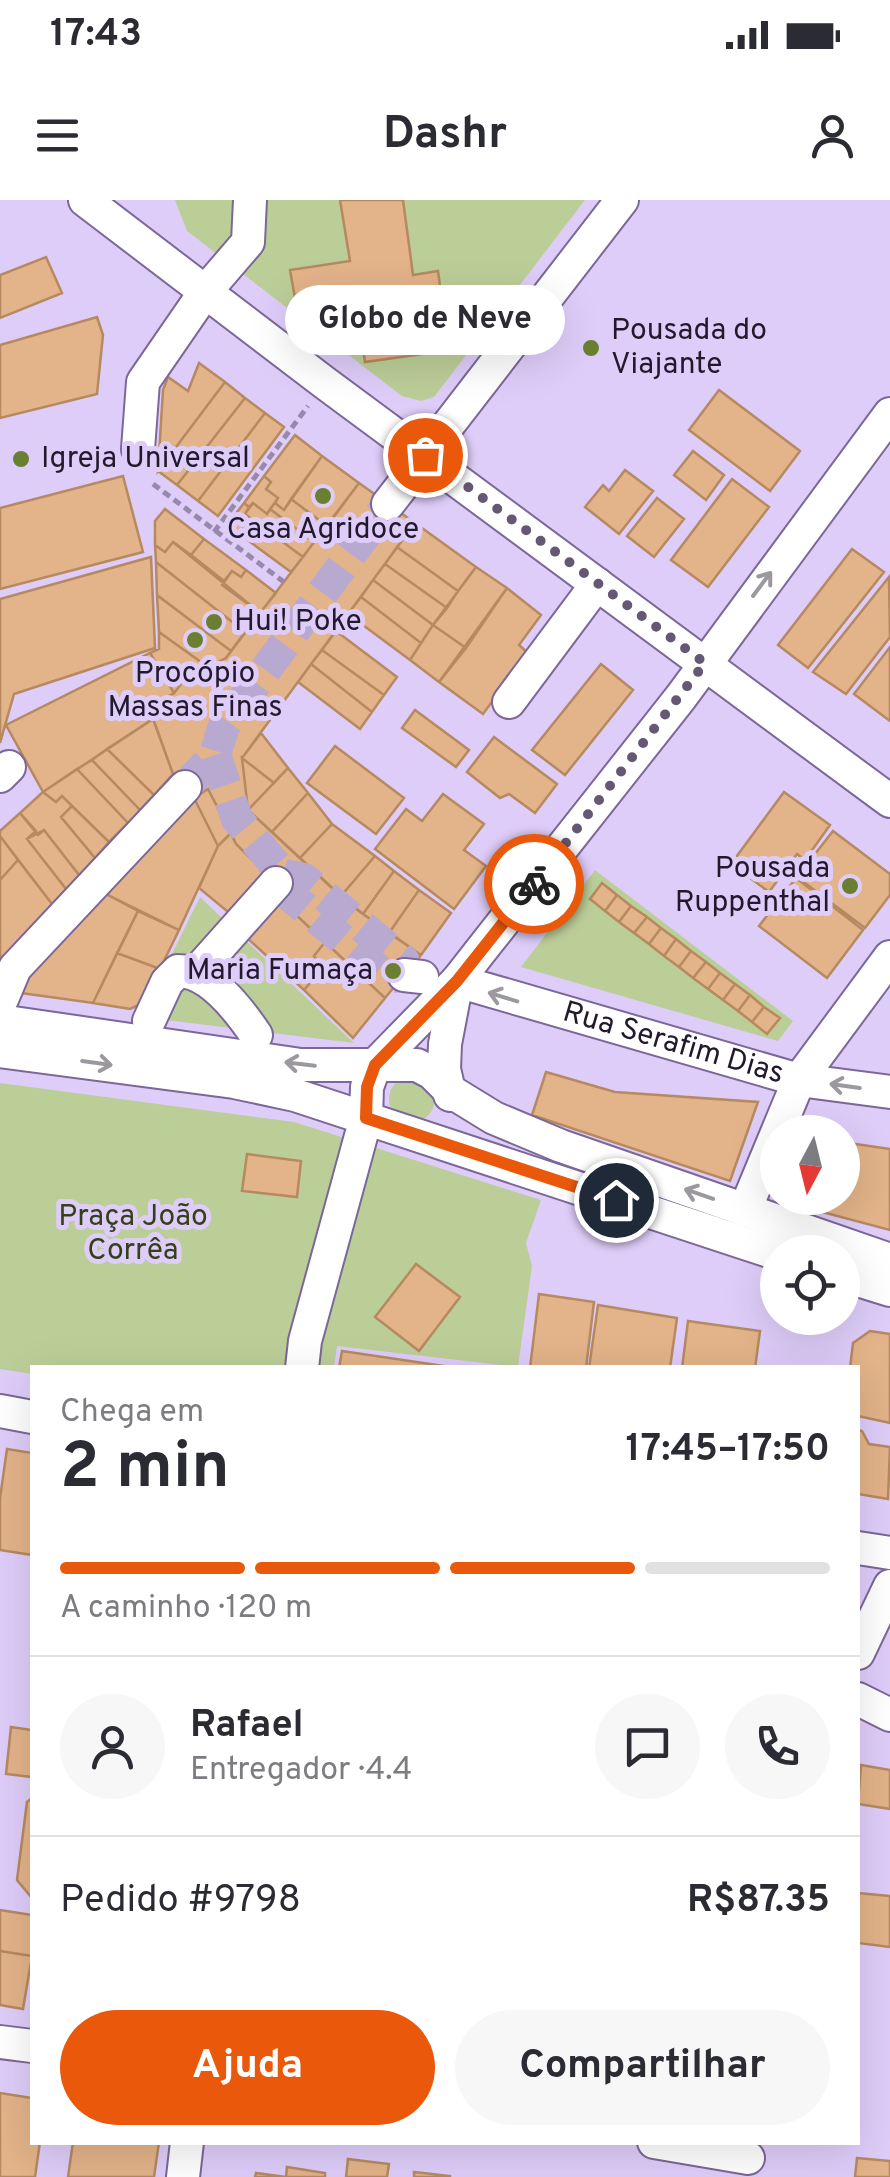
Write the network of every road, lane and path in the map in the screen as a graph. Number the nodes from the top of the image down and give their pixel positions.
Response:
1 (85, 200) edge
2 (250, 200) edge
3 (622, 200) edge
4 (204, 292) junction
5 (325, 383) junction
6 (890, 414) edge
7 (138, 449) dead end
8 (417, 466) junction
9 (152, 484) dead end
10 (388, 504) tunnel mouth
11 (214, 532) junction
12 (284, 582) dead end
13 (597, 584) junction
14 (705, 663) junction
15 (508, 702) dead end
16 (185, 787) tunnel mouth
17 (890, 802) edge
18 (276, 883) dead end
19 (890, 957) edge
20 (196, 973) junction
21 (457, 981) junction
22 (1, 1010) edge
23 (149, 1021) dead end
24 (256, 1036) dead end
25 (0, 1051) edge
26 (375, 1065) junction
27 (800, 1080) junction
28 (450, 1091) junction
29 (890, 1092) edge
30 (363, 1127) junction
31 (429, 1137) junction
32 (745, 1210) junction
33 (760, 1248) edge
34 (890, 1260) edge
35 (860, 1280) edge
36 (890, 1290) edge
37 (302, 1365) edge
38 (0, 1412) edge
39 (30, 1417) edge
40 (860, 1548) edge
41 (890, 1553) edge
42 (890, 1586) edge
43 (860, 1649) edge
44 (860, 1700) edge
45 (890, 1715) edge
46 (0, 2042) edge
47 (30, 2046) edge
48 (187, 2145) edge
49 (670, 2145) edge
50 (747, 2159) edge
51 (183, 2177) edge

1 - 4 street
2 - 4 street
3 - 8 street
4 - 5 street
4 - 7 street
5 - 8 street
5 - 11 path
14 -> 6 street
8 - 10 street
8 - 13 street
9 - 11 path
11 - 12 path
13 - 14 street
13 - 15 street
14 - 17 street
14 - 21 street
16 - 22 street
18 - 20 street
19 - 27 street
20 - 23 street
20 - 24 street
21 - 26 street
27 -> 21 street, Rua Serafim Dias
21 - 28 street
26 -> 22 street
25 -> 30 street
26 - 28 street
26 - 30 street
29 -> 27 street, Rua Serafim Dias
27 - 32 street
28 - 31 street
32 -> 28 street
30 - 31 street
30 - 37 street
31 - 33 street
32 - 34 street
35 - 36 street
38 - 39 street
40 - 41 street
42 - 43 street
44 - 45 street
46 - 47 street
48 - 51 street
49 - 50 street

